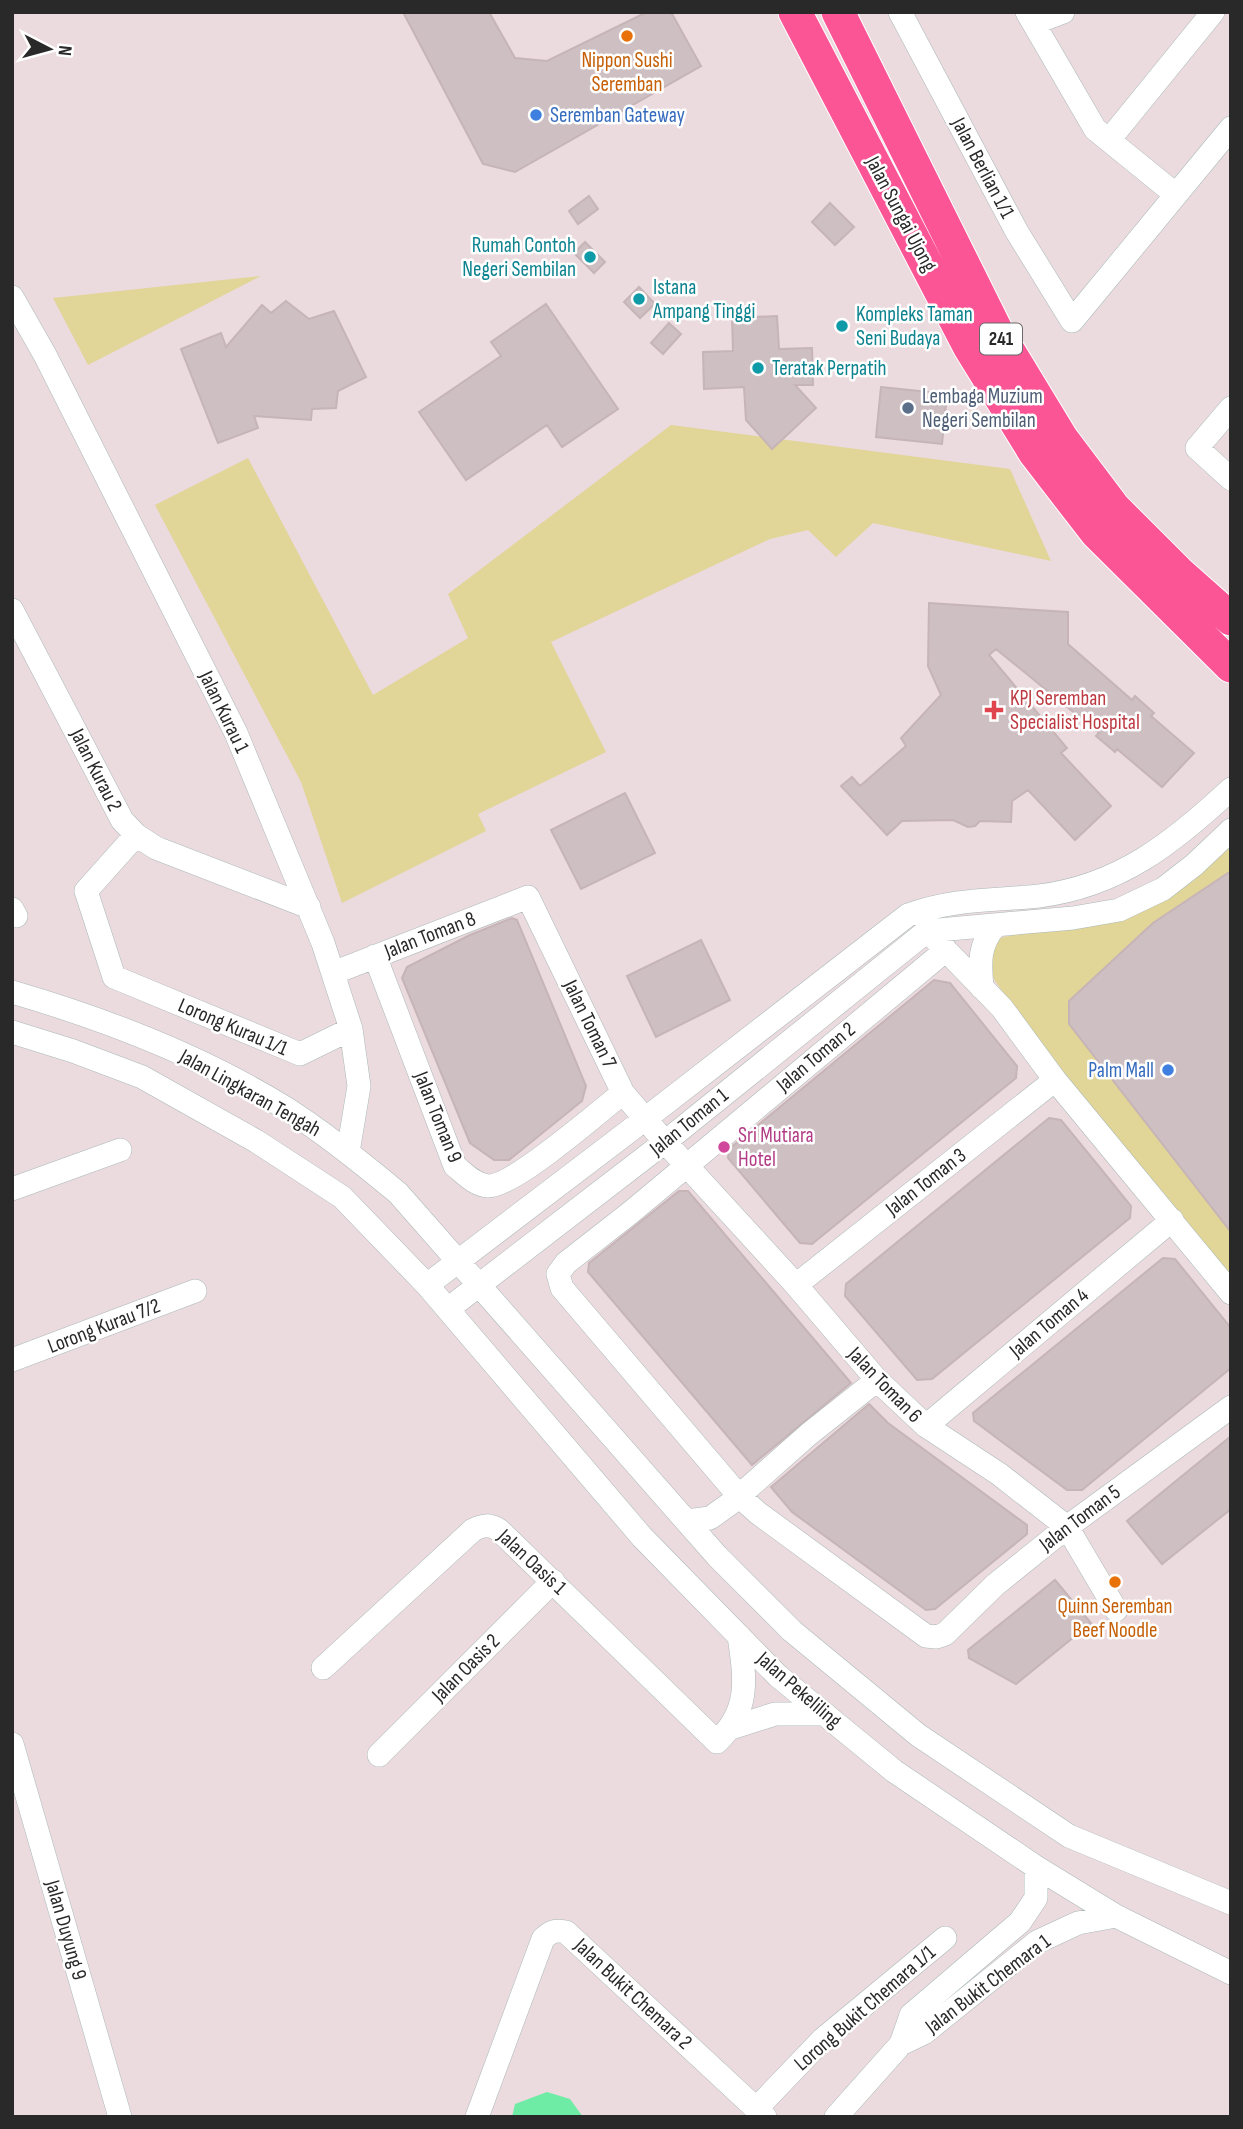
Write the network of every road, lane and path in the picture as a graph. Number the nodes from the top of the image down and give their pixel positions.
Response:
1 (795, 12) edge
2 (838, 12) edge
3 (900, 12) edge
4 (1063, 12) edge
5 (1213, 12) edge
6 (1030, 18) edge
7 (1231, 128) edge
8 (1108, 140) junction
9 (1175, 194) junction
10 (12, 297) edge
11 (1231, 408) edge
12 (1231, 479) edge
13 (12, 610) edge
14 (1231, 619) edge
15 (1224, 660) edge
16 (1231, 686) edge
17 (1231, 789) edge
18 (1231, 830) edge
19 (136, 835) junction
20 (528, 897) joint
21 (309, 907) junction
22 (908, 915) junction
23 (996, 926) junction
24 (927, 931) junction
25 (946, 950) junction
26 (375, 956) junction
27 (333, 973) junction
28 (982, 988) junction
29 (12, 992) edge
30 (838, 1003) junction
31 (857, 1024) junction
32 (351, 1030) junction
33 (12, 1032) edge
34 (1055, 1080) junction
35 (623, 1093) junction
36 (645, 1119) junction
37 (665, 1142) junction
38 (120, 1150) dead end
39 (348, 1152) junction
40 (686, 1165) junction
41 (12, 1189) edge
42 (1172, 1220) junction
43 (460, 1262) junction
44 (479, 1283) junction
45 (427, 1285) junction
46 (796, 1285) junction
47 (195, 1291) dead end
48 (1231, 1293) edge
49 (447, 1309) junction
50 (12, 1360) edge
51 (877, 1380) junction
52 (1231, 1406) edge
53 (926, 1426) junction
54 (735, 1500) junction
55 (687, 1521) junction
56 (1067, 1527) junction
57 (717, 1556) junction
58 (553, 1581) junction
59 (1116, 1610) dead end
60 (739, 1636) junction
61 (323, 1668) dead end
62 (825, 1714) junction
63 (732, 1728) junction
64 (13, 1751) edge
65 (379, 1755) dead end
66 (1036, 1867) junction
67 (1231, 1903) edge
68 (1116, 1916) junction
69 (945, 1938) dead end
70 (1231, 1973) edge
71 (901, 2044) junction
72 (760, 2113) edge
73 (120, 2117) edge
74 (477, 2117) edge
75 (836, 2117) edge

1 - 15 highway, Jalan Sungai Ujong / 241
2 - 14 highway, Jalan Sungai Ujong / 241
3 - 9 street, Jalan Berlian 1/1
4 - 6 street
5 - 8 street
6 - 8 street
7 - 9 street
8 - 9 street
10 - 21 street, Jalan Kurau 1
11 - 12 street
13 - 19 street, Jalan Kurau 2
15 - 16 highway
17 - 22 street, Jalan Toman 1
18 - 23 street
19 - 21 street, Jalan Kurau 2
19 - 32 street, Lorong Kurau 1/1
20 - 26 street, Jalan Toman 8
20 - 35 street, Jalan Toman 7
21 - 27 street, Jalan Kurau 1
22 - 24 street
22 - 36 street, Jalan Toman 1
23 - 24 street
23 - 28 street
24 - 25 street
24 - 30 street, Jalan Toman 1
25 - 28 street
25 - 31 street, Jalan Toman 2
26 - 27 street, Jalan Toman 8
26 - 35 street, Jalan Toman 9
27 - 32 street, Jalan Kurau 1
28 - 34 street
29 - 39 street, Jalan Lingkaran Tengah
30 - 31 street
30 - 37 street, Jalan Toman 1
31 - 40 street, Jalan Toman 2
32 - 39 street, Jalan Kurau 1
33 - 45 street, Jalan Lingkaran Tengah
34 - 42 street
34 - 46 street, Jalan Toman 3
35 - 36 street, Jalan Toman 7
36 - 37 street, Jalan Toman 7
36 - 43 street, Jalan Toman 1
37 - 40 street, Jalan Toman 6
37 - 44 street, Jalan Toman 1
38 - 41 street
39 - 43 street, Jalan Lingkaran Tengah
40 - 46 street, Jalan Toman 6
40 - 54 street, Jalan Toman 2
42 - 48 street
42 - 53 street, Jalan Toman 4
43 - 44 street, Jalan Lingkaran Tengah
43 - 45 street, Jalan Toman 1
44 - 49 street, Jalan Toman 1
44 - 55 street, Jalan Pekeliling
45 - 49 street, Jalan Lingkaran Tengah
46 - 51 street, Jalan Toman 6
47 - 50 street, Lorong Kurau 7/2
49 - 60 street, Jalan Pekeliling
51 - 53 street, Jalan Toman 6
51 - 54 street
52 - 56 street, Jalan Toman 5
53 - 56 street, Jalan Toman 6
54 - 55 street
54 - 56 street, Jalan Toman 5
54 - 57 street
55 - 57 street, Jalan Pekeliling
56 - 59 street, Jalan Toman 6
57 - 67 street, Jalan Pekeliling
58 - 61 street, Jalan Oasis 1
58 - 63 street, Jalan Oasis 1
58 - 65 street, Jalan Oasis 2
60 - 62 street, Jalan Pekeliling
60 - 63 street
62 - 63 street, Jalan Oasis 1
62 - 66 street, Jalan Pekeliling
64 - 73 street, Jalan Duyung 9
66 - 68 street, Jalan Pekeliling
66 - 71 street, Jalan Bukit Chemara 1
68 - 70 street, Jalan Pekeliling
68 - 71 street, Jalan Bukit Chemara 1
69 - 72 street, Lorong Bukit Chemara 1/1
71 - 75 street, Jalan Bukit Chemara 1
72 - 74 street, Jalan Bukit Chemara 2

